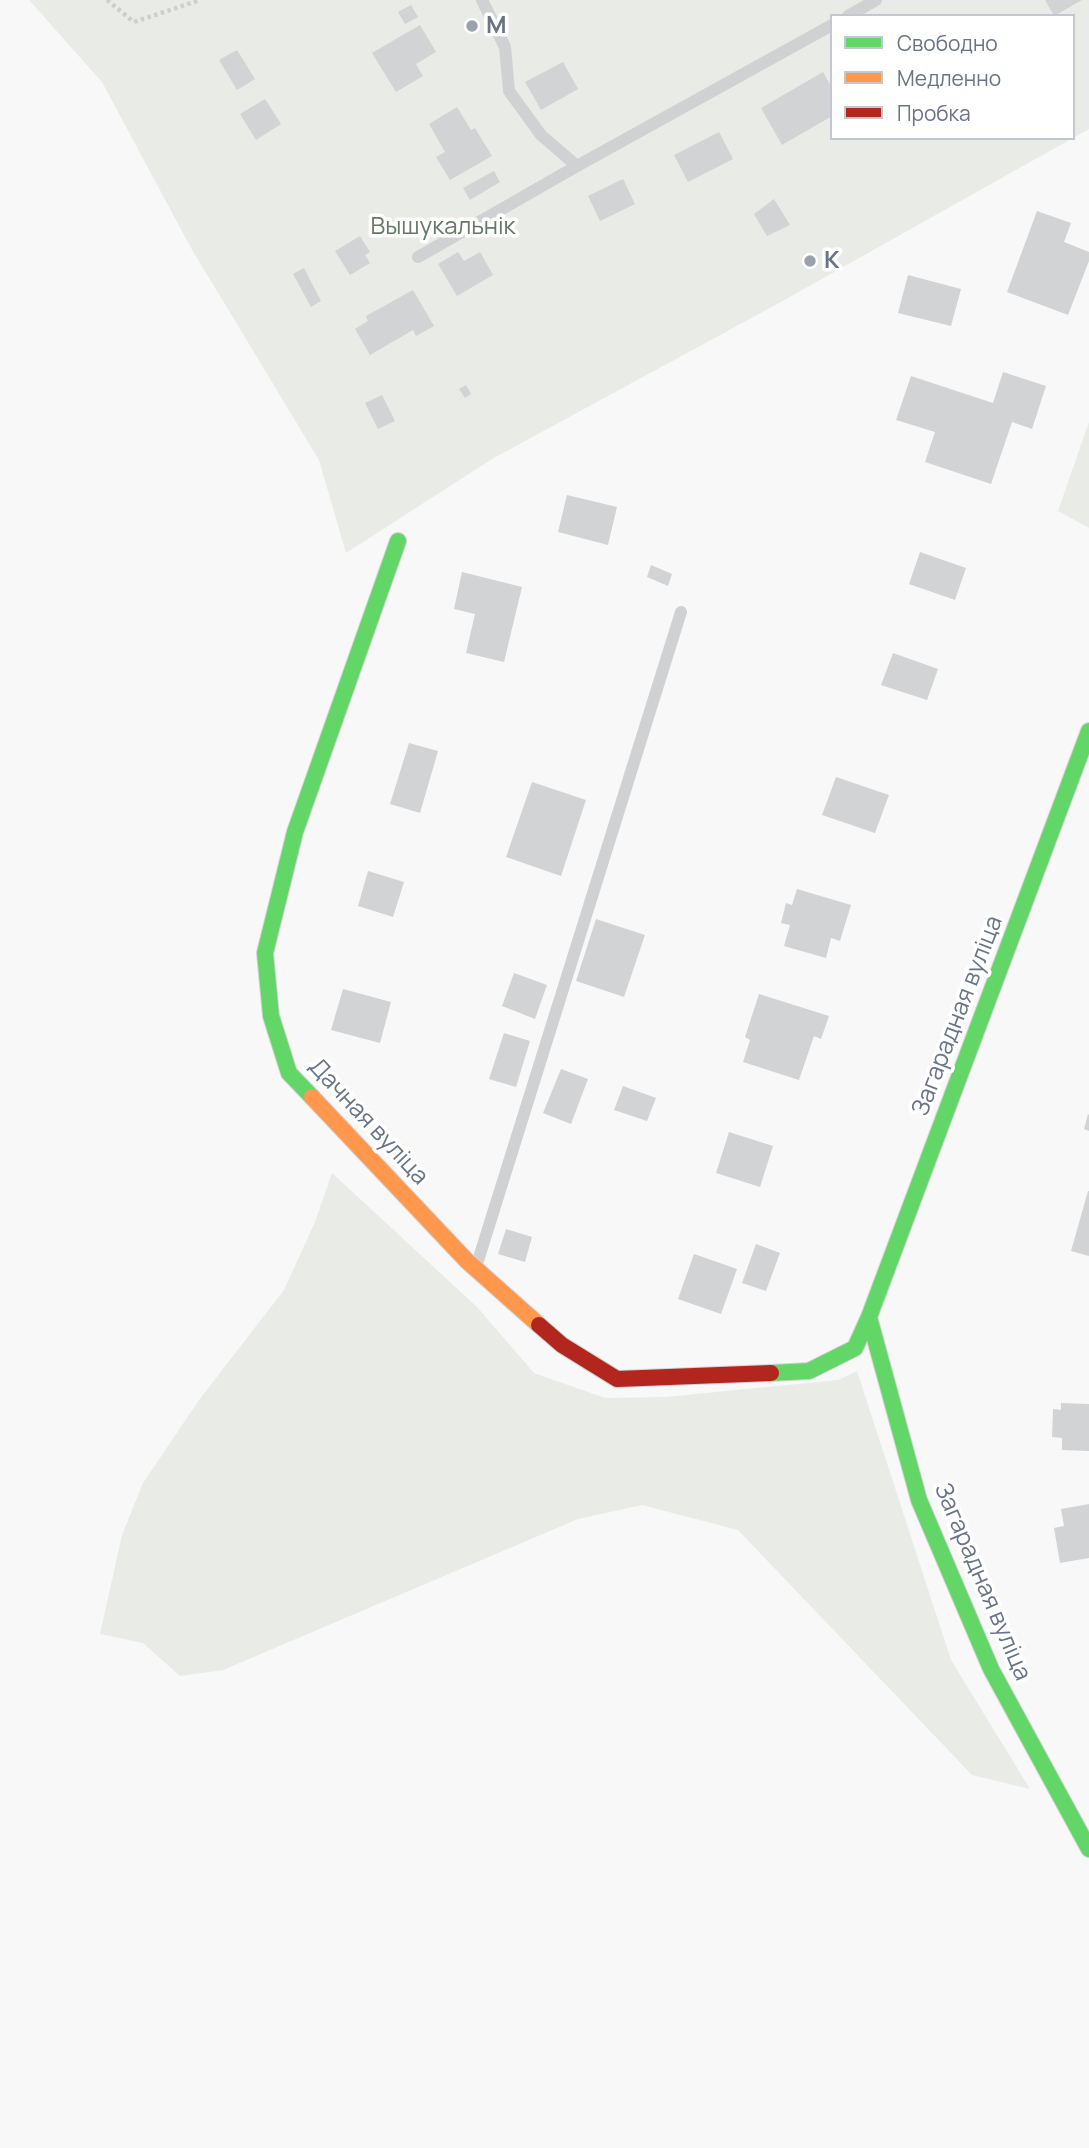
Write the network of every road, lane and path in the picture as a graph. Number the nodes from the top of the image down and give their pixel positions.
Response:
1 (107, 0) edge
2 (200, 0) edge
3 (482, 0) edge
4 (876, 0) edge
5 (852, 14) edge
6 (830, 26) edge
7 (577, 166) junction
8 (418, 257) dead end
9 (398, 541) dead end
10 (681, 612) dead end
11 (1089, 731) edge
12 (476, 1267) junction
13 (869, 1317) junction
14 (855, 1348) joint
15 (1089, 1849) edge

1 - 2 path
3 - 7 lane
4 - 5 lane
6 - 7 lane
7 - 8 lane
9 - 12 street, Дачная вуліца
10 - 12 lane
11 - 13 street, Загарадная вуліца
12 - 14 street, Дачная вуліца
13 - 14 street, Загарадная вуліца
13 - 15 street, Загарадная вуліца

